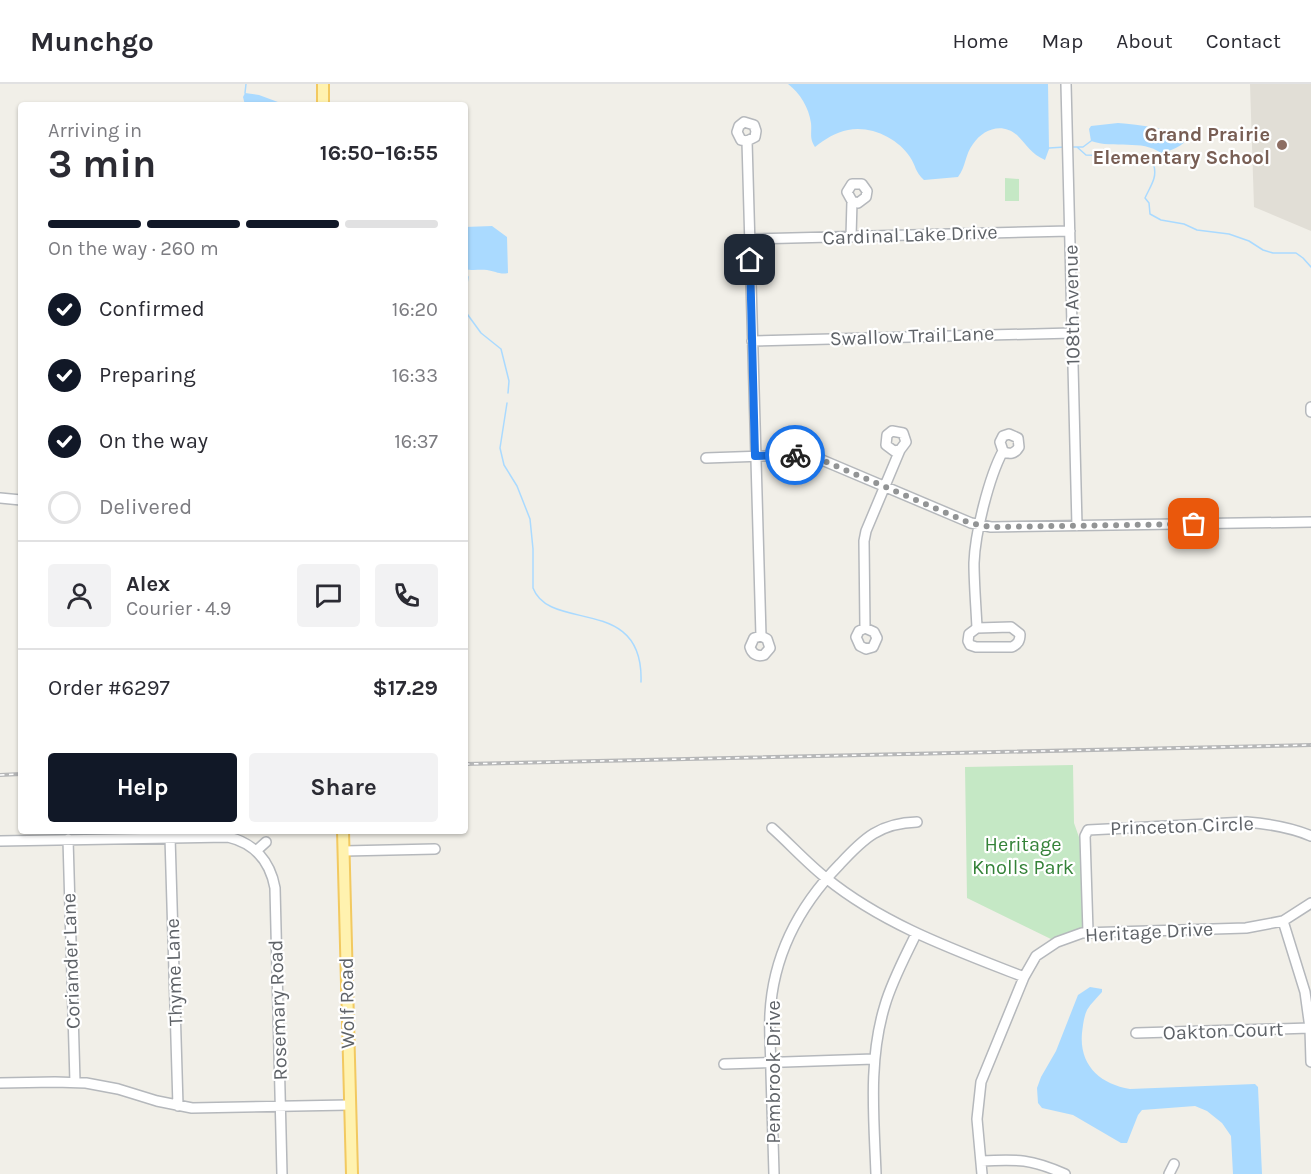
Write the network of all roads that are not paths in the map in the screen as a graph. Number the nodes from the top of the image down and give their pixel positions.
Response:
1 (323, 84) edge
2 (1066, 84) edge
3 (323, 102) edge
4 (747, 141) dead end
5 (852, 201) dead end
6 (1070, 231) junction
7 (851, 237) junction
8 (750, 239) junction
9 (1072, 333) junction
10 (752, 341) junction
11 (1311, 407) edge
12 (1311, 412) edge
13 (900, 450) dead end
14 (1003, 451) dead end
15 (755, 456) junction
16 (706, 458) dead end
17 (885, 487) junction
18 (0, 498) edge
19 (18, 500) edge
20 (1311, 522) edge
21 (981, 525) junction
22 (1077, 526) junction
23 (865, 628) dead end
24 (976, 628) junction
25 (761, 636) dead end
26 (917, 822) dead end
27 (772, 828) dead end
28 (343, 834) edge
29 (1311, 836) edge
30 (171, 837) junction
31 (68, 839) junction
32 (0, 841) edge
33 (266, 842) dead end
34 (435, 849) dead end
35 (256, 851) junction
36 (344, 851) junction
37 (826, 878) junction
38 (1311, 903) edge
39 (1282, 921) junction
40 (1088, 932) junction
41 (916, 934) junction
42 (1023, 977) junction
43 (1310, 1028) edge
44 (1136, 1033) dead end
45 (874, 1059) junction
46 (771, 1062) junction
47 (1311, 1062) edge
48 (724, 1064) dead end
49 (0, 1083) edge
50 (75, 1083) junction
51 (349, 1105) junction
52 (178, 1106) junction
53 (281, 1107) junction
54 (981, 1161) junction
55 (1174, 1164) dead end
56 (282, 1174) edge
57 (352, 1174) edge
58 (774, 1174) edge
59 (876, 1174) edge
60 (982, 1174) edge
61 (1065, 1174) edge
62 (1169, 1174) edge

1 - 3 main road
2 - 6 street, 108th Avenue
4 - 8 street
5 - 7 street
6 - 7 street, Cardinal Lake Drive
6 - 9 street, 108th Avenue
7 - 8 street, Cardinal Lake Drive
8 - 10 street
9 - 10 street, Swallow Trail Lane
9 - 22 street, 108th Avenue
10 - 15 street
11 - 12 street
13 - 17 street
14 - 21 street
15 - 16 street
15 - 17 street
15 - 25 street
17 - 21 street
17 - 23 street
18 - 19 street
20 - 22 street
21 - 22 street
21 - 24 street
24 - 24 street
26 - 37 street, Pembrook Drive
27 - 37 street
28 - 36 main road, Wolf Road
29 - 40 street, Princeton Circle
30 - 31 street
30 - 35 street
30 - 52 street, Thyme Lane
31 - 32 street
31 - 50 street, Coriander Lane
33 - 35 street
34 - 36 street
35 - 53 street, Rosemary Road
36 - 51 main road, Wolf Road
37 - 41 street
37 - 46 street, Pembrook Drive
38 - 39 street, Heritage Drive
39 - 40 street, Heritage Drive
39 - 43 street
40 - 42 street, Heritage Drive
41 - 42 street
41 - 45 street
42 - 54 street, Heritage Drive
43 - 44 street, Oakton Court
43 - 47 street
45 - 46 street
45 - 59 street
46 - 48 street
46 - 58 street, Pembrook Drive
49 - 50 street
50 - 52 street
51 - 53 street
51 - 57 main road, Wolf Road
52 - 53 street
53 - 56 street, Rosemary Road
54 - 60 street, Heritage Drive
54 - 61 street
55 - 62 street

